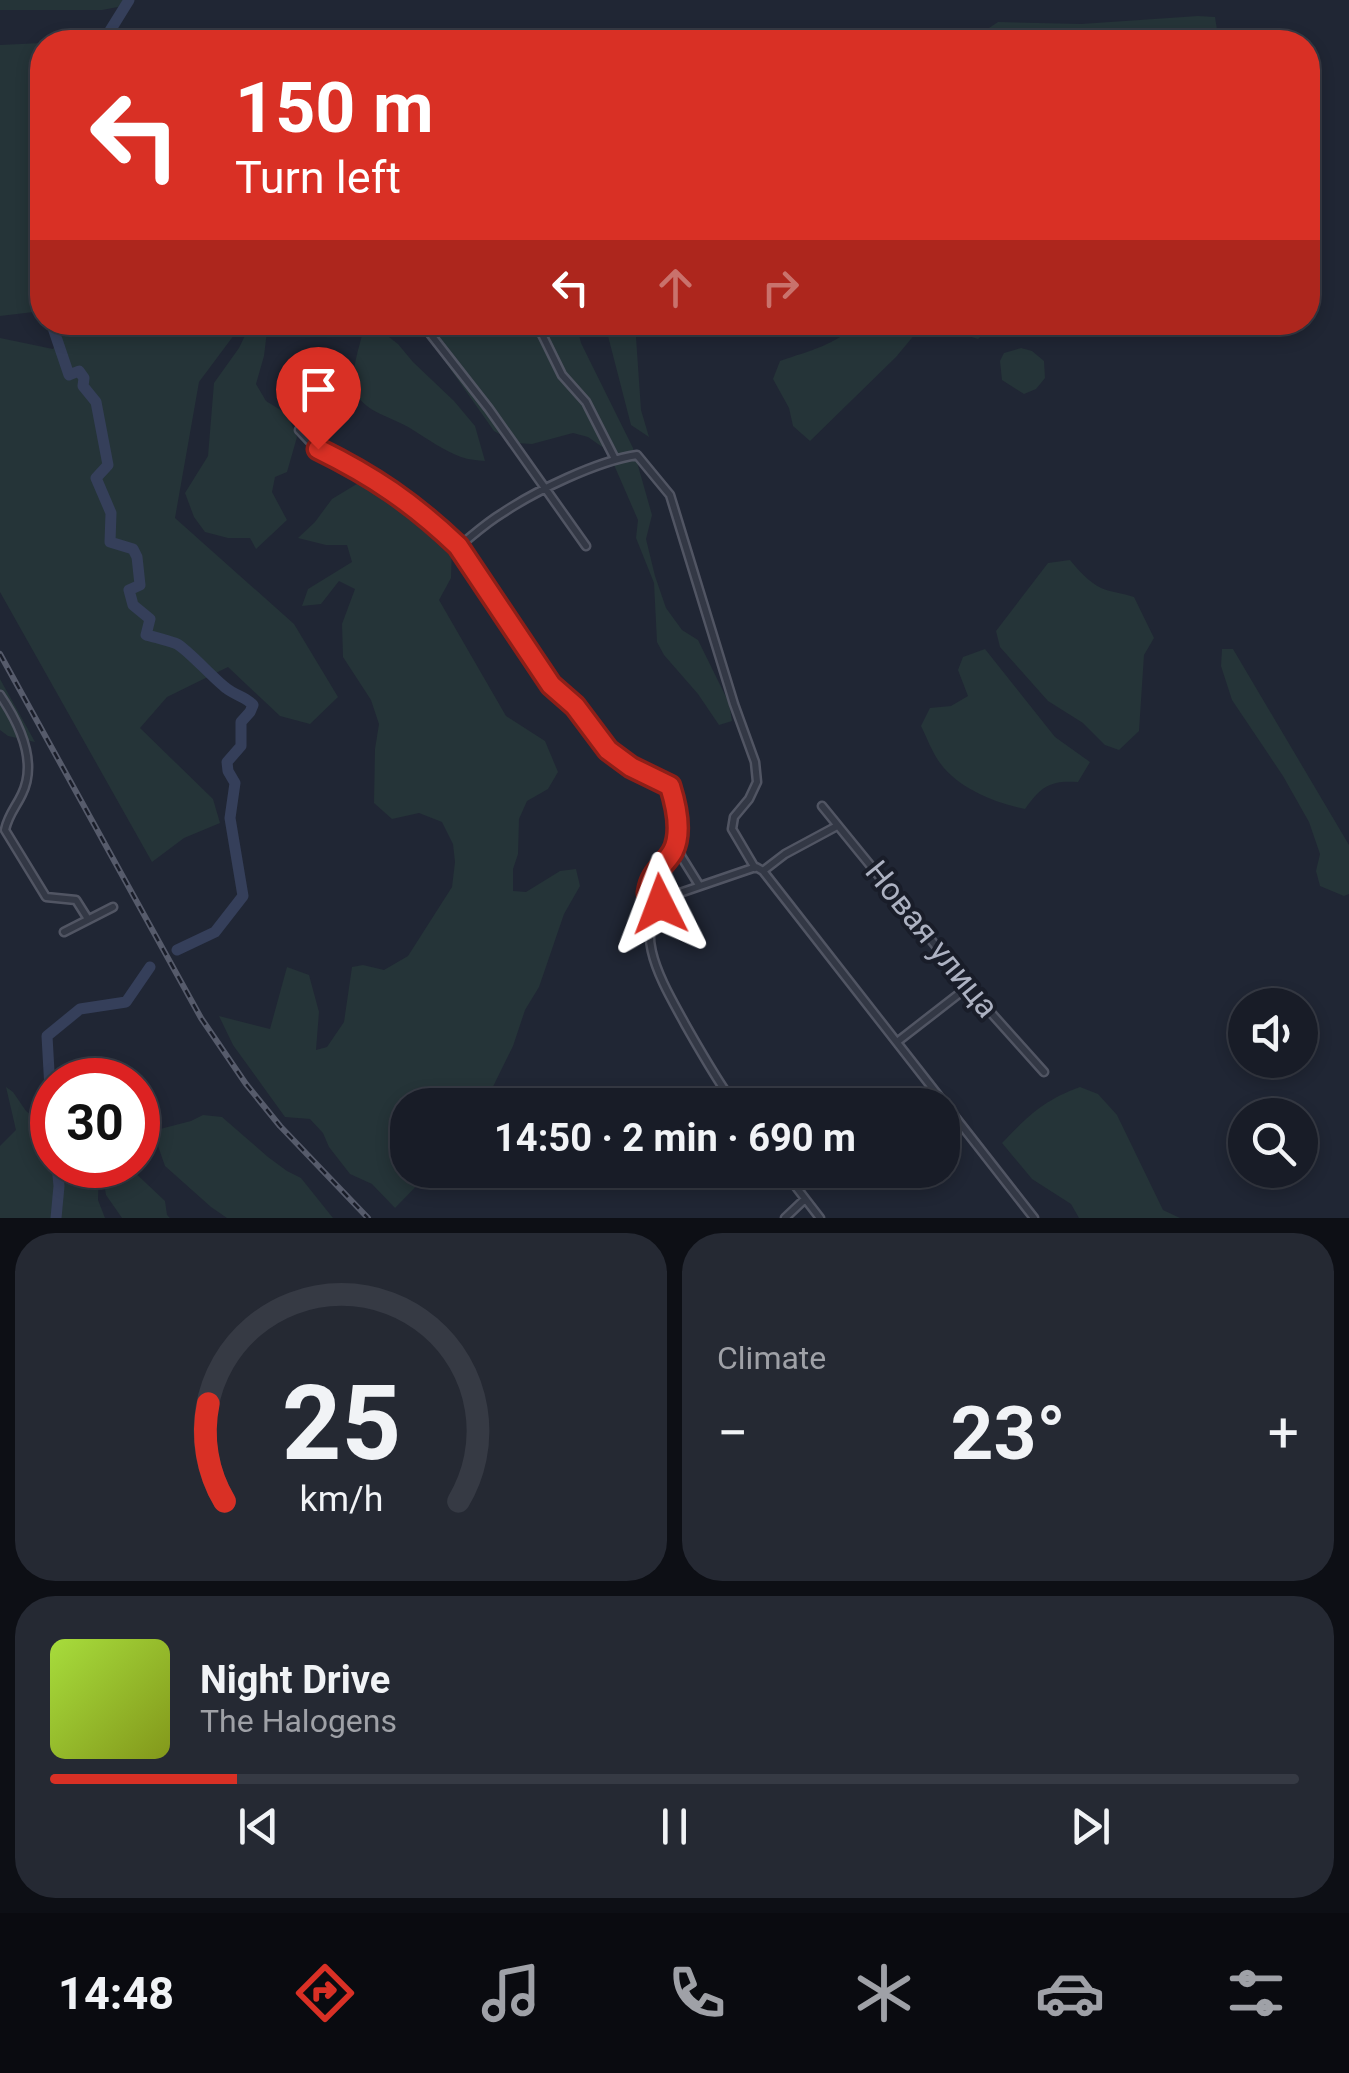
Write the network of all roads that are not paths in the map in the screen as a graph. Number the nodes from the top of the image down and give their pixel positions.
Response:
1 (431, 335) edge
2 (542, 335) edge
3 (298, 430) dead end
4 (615, 458) junction
5 (546, 490) junction
6 (458, 546) junction
7 (586, 546) dead end
8 (0, 695) edge
9 (822, 806) dead end
10 (837, 826) junction
11 (678, 832) junction
12 (759, 869) junction
13 (699, 885) junction
14 (663, 900) junction
15 (112, 906) dead end
16 (88, 919) junction
17 (64, 932) dead end
18 (969, 986) junction
19 (897, 1042) junction
20 (1044, 1072) dead end
21 (723, 1088) edge
22 (796, 1188) edge
23 (804, 1199) junction
24 (784, 1218) edge
25 (820, 1218) edge
26 (1034, 1218) edge

1 - 5 street
2 - 4 street
3 - 6 street
4 - 5 street
4 - 12 street
5 - 6 street
5 - 7 street
6 - 11 street
8 - 16 street
9 - 10 street, Новая улица
10 - 12 street
10 - 18 street, Новая улица
11 - 13 street
11 - 14 street
12 - 13 street
12 - 19 street
13 - 14 street
14 - 21 street
15 - 16 street
16 - 17 street
18 - 19 street
18 - 20 street, Новая улица
19 - 26 street
22 - 23 street
23 - 24 street
23 - 25 street

